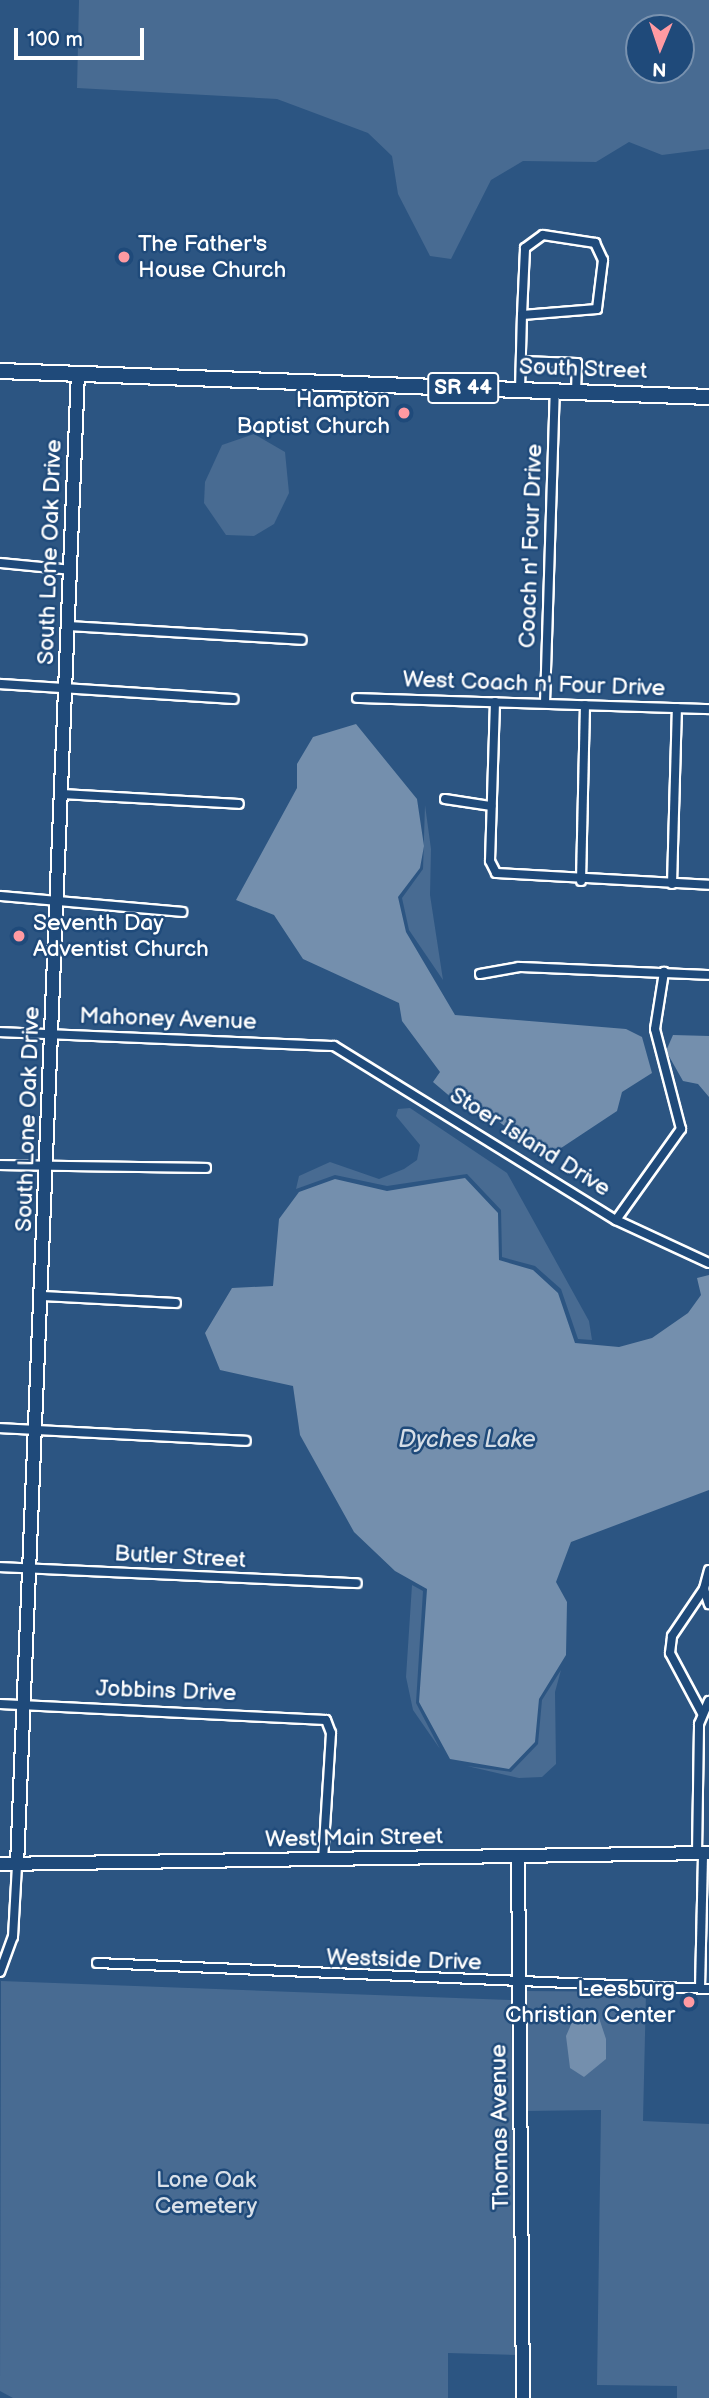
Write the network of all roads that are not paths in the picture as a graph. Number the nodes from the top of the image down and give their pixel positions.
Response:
1 (522, 315) junction
2 (520, 361) junction
3 (0, 371) edge
4 (78, 374) junction
5 (520, 390) junction
6 (555, 391) junction
7 (576, 392) junction
8 (709, 397) edge
9 (0, 563) edge
10 (71, 570) junction
11 (68, 626) junction
12 (302, 639) dead end
13 (0, 684) edge
14 (66, 688) junction
15 (357, 698) dead end
16 (234, 699) dead end
17 (495, 702) junction
18 (545, 703) junction
19 (586, 705) junction
20 (677, 708) junction
21 (709, 709) edge
22 (62, 794) junction
23 (445, 799) dead end
24 (239, 804) dead end
25 (491, 806) junction
26 (581, 881) junction
27 (672, 884) junction
28 (709, 885) edge
29 (0, 896) edge
30 (59, 897) junction
31 (183, 912) dead end
32 (664, 972) junction
33 (480, 974) dead end
34 (709, 975) edge
35 (0, 1032) edge
36 (53, 1034) junction
37 (334, 1046) joint
38 (0, 1165) edge
39 (47, 1165) junction
40 (206, 1168) dead end
41 (616, 1220) junction
42 (709, 1263) edge
43 (42, 1296) junction
44 (176, 1303) dead end
45 (0, 1428) edge
46 (36, 1430) junction
47 (246, 1441) dead end
48 (0, 1567) edge
49 (30, 1568) junction
50 (709, 1570) edge
51 (358, 1583) dead end
52 (704, 1588) junction
53 (709, 1604) edge
54 (709, 1701) edge
55 (0, 1704) edge
56 (24, 1705) junction
57 (702, 1713) junction
58 (703, 1853) edge
59 (518, 1856) junction
60 (323, 1860) junction
61 (0, 1864) edge
62 (17, 1865) junction
63 (97, 1963) dead end
64 (0, 1972) edge
65 (519, 1983) junction
66 (705, 1989) edge
67 (523, 2398) edge

1 - 1 street
1 - 2 street
2 - 5 street
2 - 7 street
3 - 4 main road, SR 44
4 - 5 main road, South Street / SR 44
4 - 10 street, South Lone Oak Drive
5 - 6 main road, South Street / SR 44
6 - 7 main road, South Street / SR 44
6 - 18 street, Coach n' Four Drive
7 - 8 main road, South Street / SR 44
9 - 10 street
10 - 11 street, South Lone Oak Drive
11 - 12 street
11 - 14 street, South Lone Oak Drive
13 - 14 street
14 - 16 street
14 - 22 street, South Lone Oak Drive
15 - 17 street, West Coach n' Four Drive
17 - 18 street, West Coach n' Four Drive
17 - 25 street
18 - 19 street, West Coach n' Four Drive
19 - 20 street, West Coach n' Four Drive
19 - 26 street
20 - 21 street, West Coach n' Four Drive
20 - 27 street
22 - 24 street
22 - 30 street, South Lone Oak Drive
23 - 25 street
25 - 26 street
26 - 27 street
27 - 28 street
29 - 30 street
30 - 31 street
30 - 36 street, South Lone Oak Drive
32 - 33 street
32 - 34 street
32 - 41 street
35 - 36 street, Mahoney Avenue
36 - 37 street, Mahoney Avenue
36 - 39 street, South Lone Oak Drive
37 - 41 street, Stoer Island Drive
38 - 39 street
39 - 40 street
39 - 43 street, South Lone Oak Drive
41 - 42 street, Stoer Island Drive
43 - 44 street
43 - 46 street, South Lone Oak Drive
45 - 46 street
46 - 47 street
46 - 49 street, South Lone Oak Drive
48 - 49 street, Butler Street
49 - 51 street, Butler Street
49 - 56 street, South Lone Oak Drive
50 - 52 street
52 - 53 street
52 - 57 street
54 - 57 street
55 - 56 street, Jobbins Drive
56 - 60 street, Jobbins Drive
56 - 62 street, South Lone Oak Drive
57 - 58 street
58 - 59 street, West Main Street
58 - 66 street
59 - 60 street, West Main Street
59 - 65 street, Thomas Avenue
60 - 62 street, West Main Street
61 - 62 street, West Main Street
62 - 64 street
63 - 65 street, Westside Drive
65 - 66 street, Westside Drive
65 - 67 street, Thomas Avenue

